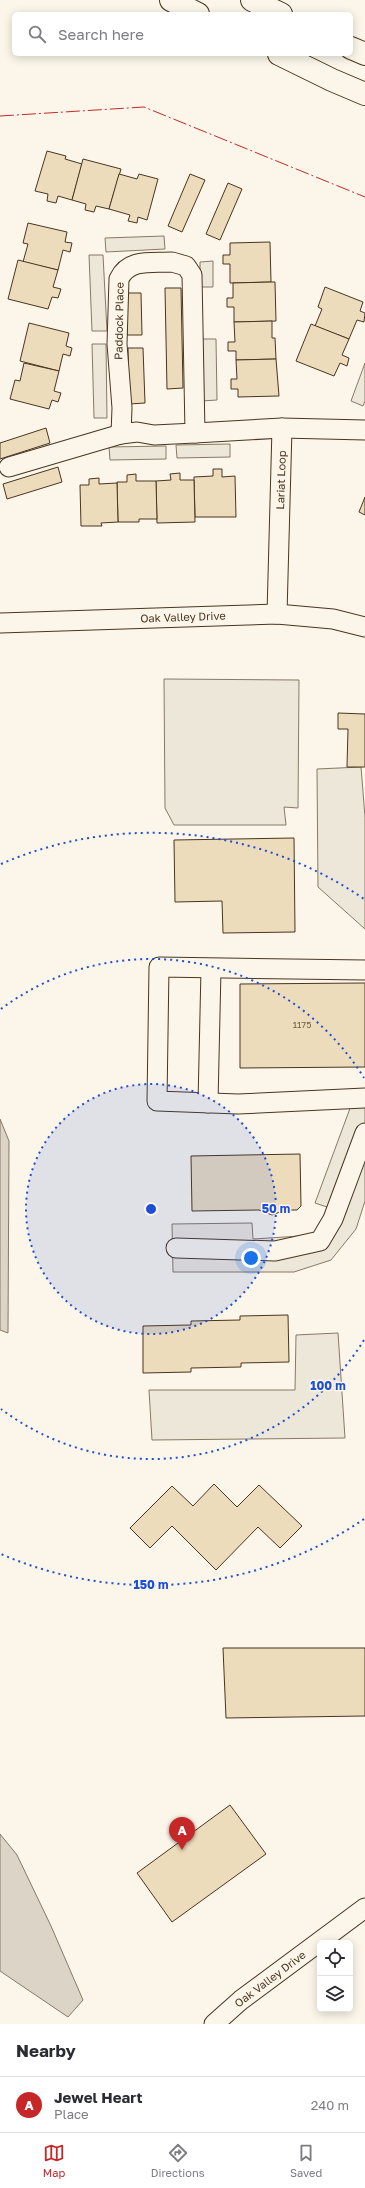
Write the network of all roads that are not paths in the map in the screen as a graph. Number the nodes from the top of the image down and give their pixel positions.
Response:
1 (171, 0) edge
2 (252, 0) edge
3 (194, 12) edge
4 (277, 12) edge
5 (353, 49) edge
6 (365, 54) edge
7 (283, 56) edge
8 (365, 94) edge
9 (282, 428) junction
10 (365, 430) edge
11 (195, 433) junction
12 (121, 434) junction
13 (9, 467) dead end
14 (277, 614) junction
15 (0, 623) edge
16 (365, 626) edge
17 (211, 969) junction
18 (365, 970) edge
19 (365, 1098) edge
20 (208, 1103) junction
21 (365, 1133) edge
22 (176, 1248) dead end
23 (365, 1908) edge
24 (214, 2024) edge

1 - 3 highway
2 - 4 highway
5 - 6 highway
7 - 8 highway
9 - 10 street
9 - 11 street
9 - 14 street, Lariat Loop
11 - 12 street
11 - 12 street, Paddock Place
12 - 13 street
14 - 15 street, Oak Valley Drive
14 - 16 street, Oak Valley Drive
17 - 18 street
17 - 20 street
17 - 20 street
19 - 20 street
21 - 22 street
23 - 24 street, Oak Valley Drive

